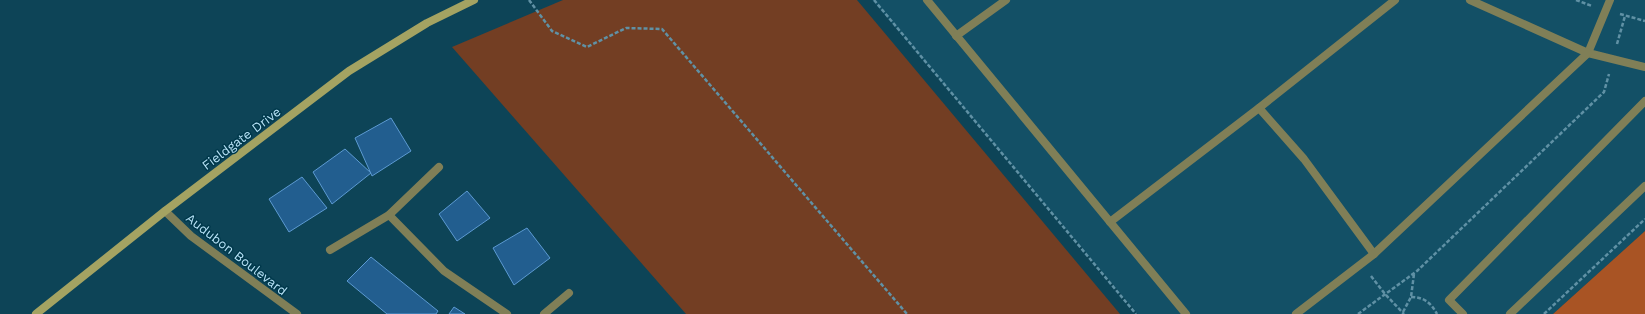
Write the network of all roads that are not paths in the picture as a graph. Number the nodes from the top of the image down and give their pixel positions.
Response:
1 (474, 0) edge
2 (927, 0) edge
3 (1006, 0) edge
4 (1395, 0) edge
5 (1470, 0) edge
6 (1610, 0) edge
7 (956, 36) junction
8 (1588, 53) junction
9 (1645, 67) edge
10 (1645, 101) edge
11 (1259, 108) junction
12 (439, 167) dead end
13 (1645, 186) edge
14 (165, 211) junction
15 (389, 215) junction
16 (1110, 222) junction
17 (330, 250) dead end
18 (1374, 254) junction
19 (569, 293) dead end
20 (36, 314) edge
21 (297, 314) edge
22 (507, 314) edge
23 (544, 314) edge
24 (1186, 314) edge
25 (1296, 314) edge
26 (1463, 314) edge
27 (1510, 314) edge

1 - 14 street, Fieldgate Drive
2 - 7 street
3 - 7 street
4 - 11 street
5 - 8 street
6 - 8 street
7 - 16 street
8 - 9 street
8 - 18 street
10 - 26 street
11 - 16 street
11 - 18 street
12 - 15 street
13 - 27 street
14 - 20 street, Fieldgate Drive
14 - 21 street, Audubon Boulevard
15 - 17 street
15 - 22 street
16 - 24 street
18 - 25 street
19 - 23 street

